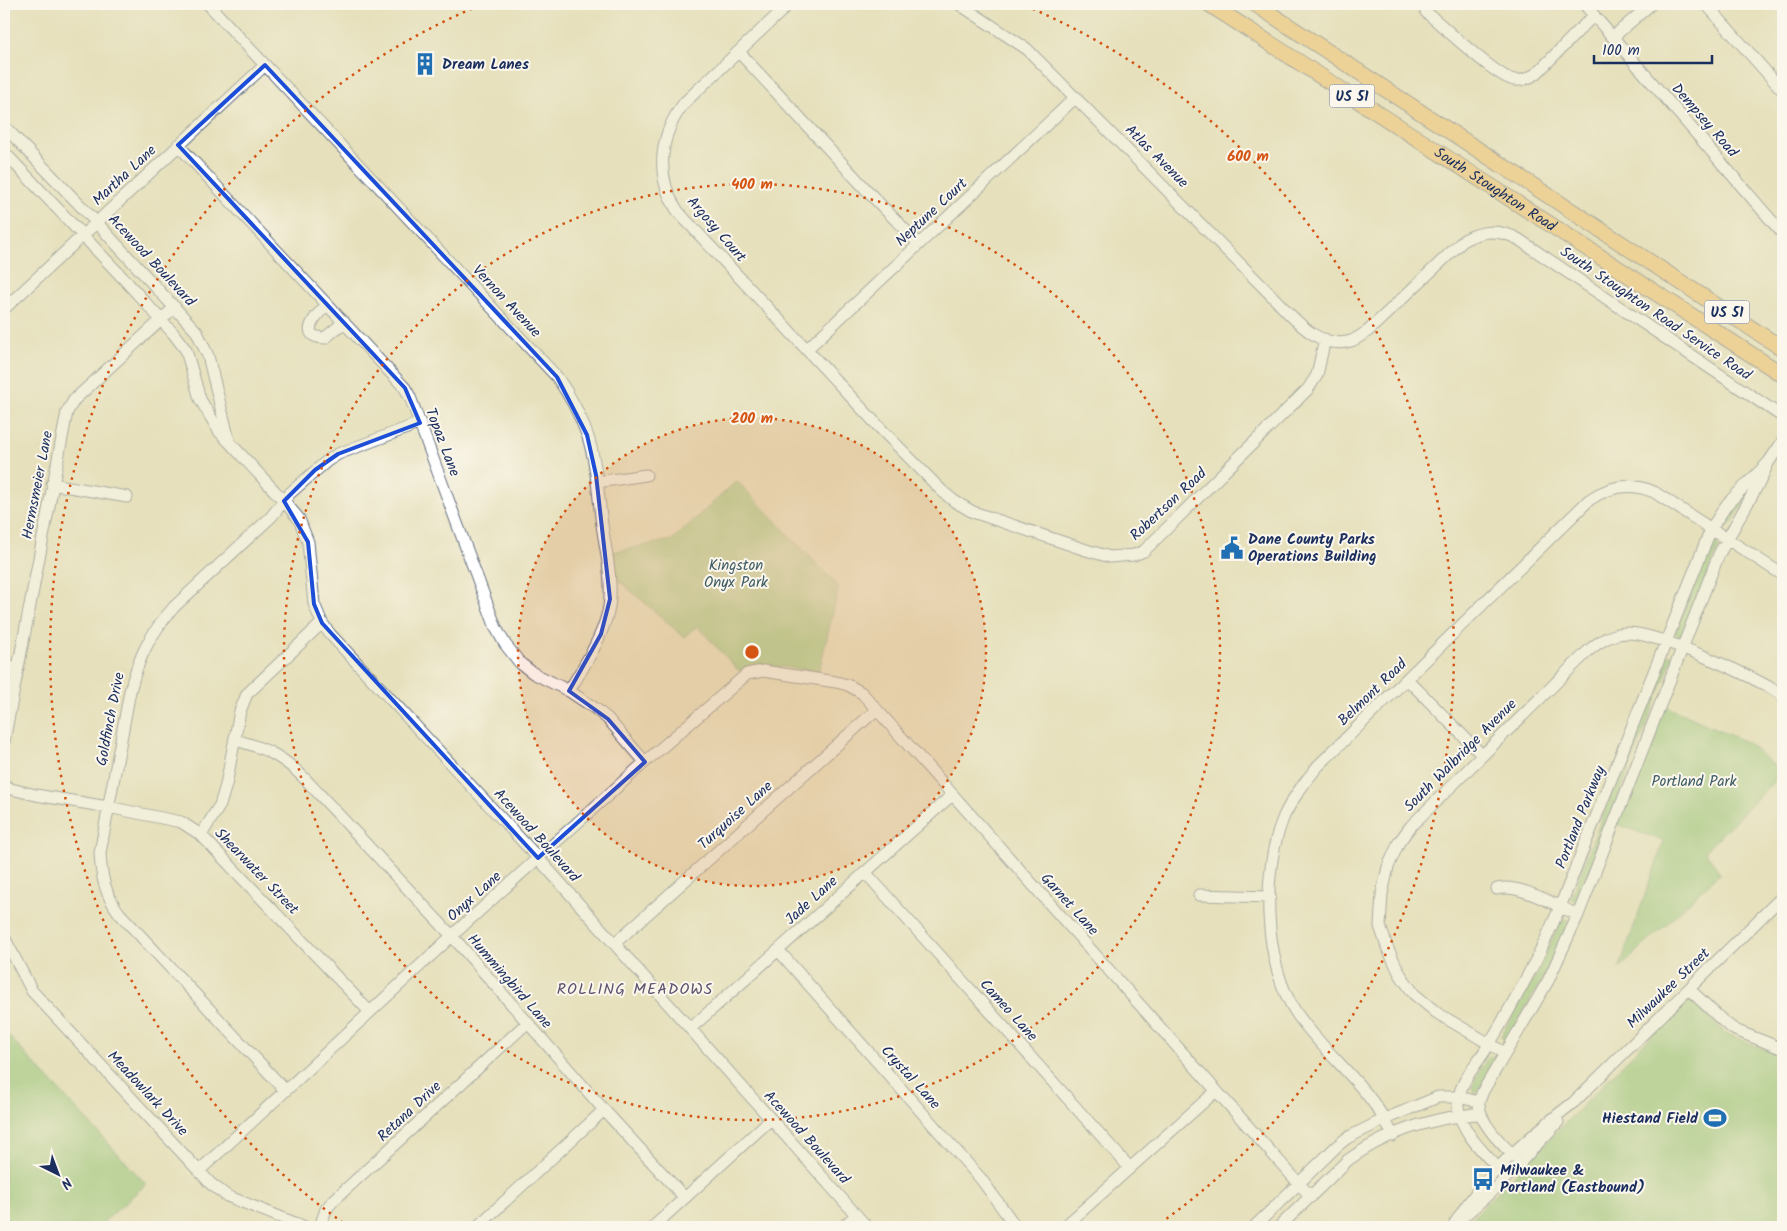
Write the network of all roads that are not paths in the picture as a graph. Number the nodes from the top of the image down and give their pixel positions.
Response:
1 (208, 4) edge
2 (789, 4) edge
3 (959, 4) edge
4 (1208, 4) edge
5 (1255, 4) edge
6 (1584, 4) edge
7 (1651, 4) edge
8 (1706, 4) edge
9 (1426, 12) dead end
10 (1594, 15) junction
11 (1613, 37) junction
12 (739, 52) junction
13 (265, 65) junction
14 (1783, 91) edge
15 (1076, 97) junction
16 (4, 126) edge
17 (178, 145) junction
18 (4, 152) edge
19 (1508, 169) junction
20 (1495, 189) junction
21 (96, 222) junction
22 (1782, 231) edge
23 (81, 235) junction
24 (919, 244) junction
25 (1671, 275) junction
26 (327, 305) junction
27 (175, 307) junction
28 (4, 309) edge
29 (161, 320) junction
30 (344, 322) junction
31 (1324, 339) junction
32 (1783, 339) edge
33 (807, 349) junction
34 (1783, 350) edge
35 (1783, 375) edge
36 (1783, 417) edge
37 (420, 424) junction
38 (1783, 440) edge
39 (229, 442) junction
40 (1768, 464) junction
41 (646, 475) dead end
42 (597, 482) junction
43 (52, 484) junction
44 (126, 497) dead end
45 (284, 501) junction
46 (1711, 530) junction
47 (1726, 538) junction
48 (1783, 575) edge
49 (322, 623) junction
50 (1665, 642) junction
51 (1682, 648) junction
52 (4, 666) edge
53 (17, 668) junction
54 (782, 673) joint
55 (1407, 679) junction
56 (570, 691) junction
57 (1783, 696) edge
58 (876, 710) junction
59 (235, 740) junction
60 (4, 741) edge
61 (1482, 755) junction
62 (645, 762) junction
63 (4, 785) edge
64 (952, 795) junction
65 (108, 807) junction
66 (201, 834) junction
67 (538, 858) junction
68 (865, 872) junction
69 (1497, 889) dead end
70 (1199, 895) dead end
71 (1783, 896) edge
72 (1270, 897) junction
73 (1560, 907) junction
74 (1578, 915) junction
75 (452, 936) junction
76 (4, 937) edge
77 (614, 943) junction
78 (778, 950) junction
79 (1689, 989) junction
80 (370, 1012) junction
81 (527, 1023) junction
82 (690, 1028) junction
83 (1489, 1045) junction
84 (1783, 1049) edge
85 (1505, 1053) junction
86 (285, 1090) junction
87 (1216, 1091) junction
88 (1459, 1097) junction
89 (1480, 1108) junction
90 (604, 1110) junction
91 (1460, 1117) junction
92 (1385, 1119) junction
93 (771, 1120) junction
94 (1393, 1136) junction
95 (1517, 1158) junction
96 (1130, 1168) junction
97 (200, 1170) junction
98 (1503, 1173) junction
99 (1298, 1184) junction
100 (1311, 1197) junction
101 (685, 1198) junction
102 (856, 1215) junction
103 (1455, 1226) edge
104 (305, 1227) edge
105 (320, 1227) edge
106 (476, 1227) edge
107 (654, 1227) edge
108 (843, 1227) edge
109 (867, 1227) edge
110 (1016, 1227) edge
111 (1064, 1227) edge
112 (1254, 1227) edge
113 (1279, 1227) edge

1 - 13 street, Vernon Avenue
2 - 12 street, Argosy Court
3 - 15 street, Atlas Avenue
4 - 20 main road, South Stoughton Road / US 51
5 - 19 main road, South Stoughton Road / US 51
6 - 10 street, Dempsey Road
7 - 11 street
8 - 14 street
9 - 10 street
10 - 11 street, Dempsey Road
11 - 22 street, Dempsey Road
12 - 24 street
12 - 33 street, Argosy Court
13 - 17 street, Martha Lane
13 - 42 street, Vernon Avenue
15 - 24 street, Neptune Court
15 - 31 street, Atlas Avenue
16 - 21 street, Acewood Boulevard
17 - 21 street, Martha Lane
17 - 26 street, Topaz Lane
18 - 23 street, Acewood Boulevard
19 - 20 main road
19 - 25 main road, South Stoughton Road / US 51
20 - 35 main road, South Stoughton Road / US 51
21 - 23 street, Martha Lane
21 - 27 street, Acewood Boulevard
23 - 28 street, Martha Lane
23 - 29 street, Acewood Boulevard
24 - 33 street, Neptune Court
25 - 32 main road
25 - 34 main road, South Stoughton Road / US 51
26 - 30 street, Topaz Lane
26 - 30 street
27 - 29 street, Hermsmeier Lane
27 - 39 street, Acewood Boulevard
29 - 39 street, Acewood Boulevard
29 - 43 street, Hermsmeier Lane
30 - 37 street, Topaz Lane
31 - 33 street, Robertson Road
31 - 36 street, South Stoughton Road Service Road
37 - 45 street, Goldfinch Drive
37 - 56 street, Topaz Lane
38 - 40 street, Portland Parkway
39 - 45 street, Acewood Boulevard
40 - 46 street, Portland Parkway
40 - 47 street, Portland Parkway
41 - 42 street
42 - 56 street, Vernon Avenue
43 - 44 street
43 - 53 street, Hermsmeier Lane
45 - 49 street, Acewood Boulevard
45 - 65 street, Goldfinch Drive
46 - 47 street, Belmont Road
46 - 50 street, Portland Parkway
46 - 55 street, Belmont Road
47 - 48 street, Belmont Road
47 - 51 street, Portland Parkway
49 - 59 street
49 - 67 street, Acewood Boulevard
50 - 51 street, South Walbridge Avenue
50 - 61 street, South Walbridge Avenue
50 - 73 street, Portland Parkway
51 - 57 street, South Walbridge Avenue
51 - 74 street, Portland Parkway
52 - 53 street
53 - 60 street, Hermsmeier Lane
54 - 58 street, Garnet Lane
54 - 62 street, Onyx Lane
55 - 61 street
55 - 72 street, Belmont Road
56 - 62 street, Topaz Lane
58 - 64 street, Garnet Lane
58 - 77 street, Turquoise Lane
59 - 66 street
59 - 75 street, Hummingbird Lane
61 - 83 street, South Walbridge Avenue
62 - 67 street, Onyx Lane
63 - 65 street, Shearwater Street
64 - 68 street, Jade Lane
64 - 87 street, Garnet Lane
65 - 66 street, Shearwater Street
65 - 86 street, Goldfinch Drive
66 - 80 street, Shearwater Street
67 - 75 street, Onyx Lane
67 - 77 street, Acewood Boulevard
68 - 78 street, Jade Lane
68 - 96 street, Cameo Lane
69 - 73 street
70 - 72 street
71 - 79 street, Milwaukee Street
72 - 92 street, Belmont Road
73 - 74 street
73 - 83 street, Portland Parkway
74 - 85 street, Portland Parkway
75 - 80 street, Onyx Lane
75 - 81 street, Hummingbird Lane
76 - 97 street, Meadowlark Drive
77 - 82 street, Acewood Boulevard
78 - 82 street, Jade Lane
78 - 110 street, Crystal Lane
79 - 84 street
79 - 95 street, Milwaukee Street
80 - 86 street, Onyx Lane
81 - 90 street, Hummingbird Lane
81 - 105 street, Retana Drive
82 - 93 street, Acewood Boulevard
83 - 85 street, South Walbridge Avenue
83 - 88 street, Portland Parkway
85 - 89 street, Portland Parkway
86 - 97 street, Onyx Lane
87 - 96 street
87 - 99 street, Garnet Lane
88 - 89 street
88 - 91 street, Portland Parkway
88 - 92 street
89 - 91 street
89 - 95 street
90 - 101 street, Hummingbird Lane
90 - 106 street
91 - 94 street
91 - 98 street, Portland Parkway
92 - 94 street, Belmont Road
92 - 99 street
93 - 101 street
93 - 102 street, Acewood Boulevard
94 - 100 street
95 - 98 street, Milwaukee Street
96 - 111 street
97 - 104 street, Meadowlark Drive
98 - 103 street, Milwaukee Street
99 - 100 street, Garnet Lane
99 - 112 street
100 - 113 street
101 - 107 street
102 - 108 street
102 - 109 street, Acewood Boulevard

